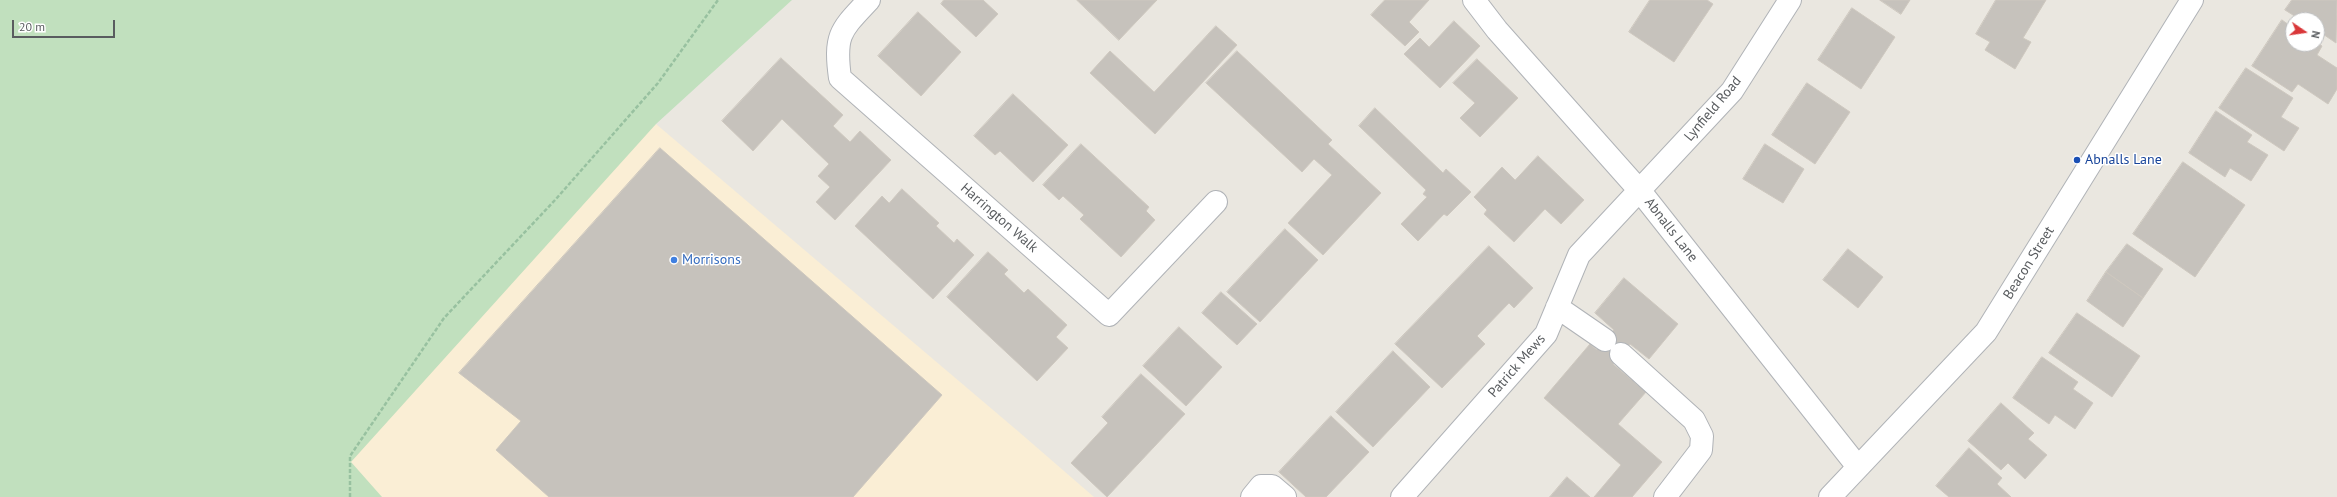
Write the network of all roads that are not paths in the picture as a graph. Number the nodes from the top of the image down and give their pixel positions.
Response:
1 (870, 0) edge
2 (1474, 0) edge
3 (1790, 0) edge
4 (2192, 0) edge
5 (1640, 191) junction
6 (1216, 202) dead end
7 (1557, 307) junction
8 (1605, 340) dead end
9 (1621, 354) dead end
10 (1858, 467) junction
11 (1252, 497) edge
12 (1285, 497) edge
13 (1402, 497) edge
14 (1665, 497) edge
15 (1830, 497) edge

1 - 6 street, Harrington Walk
2 - 5 street, Abnalls Lane
3 - 5 street, Lynfield Road
4 - 10 street, Beacon Street
5 - 7 street, Patrick Mews
5 - 10 street, Abnalls Lane
7 - 8 street
7 - 13 street, Patrick Mews
9 - 14 street
10 - 15 street, Beacon Street
11 - 12 street

